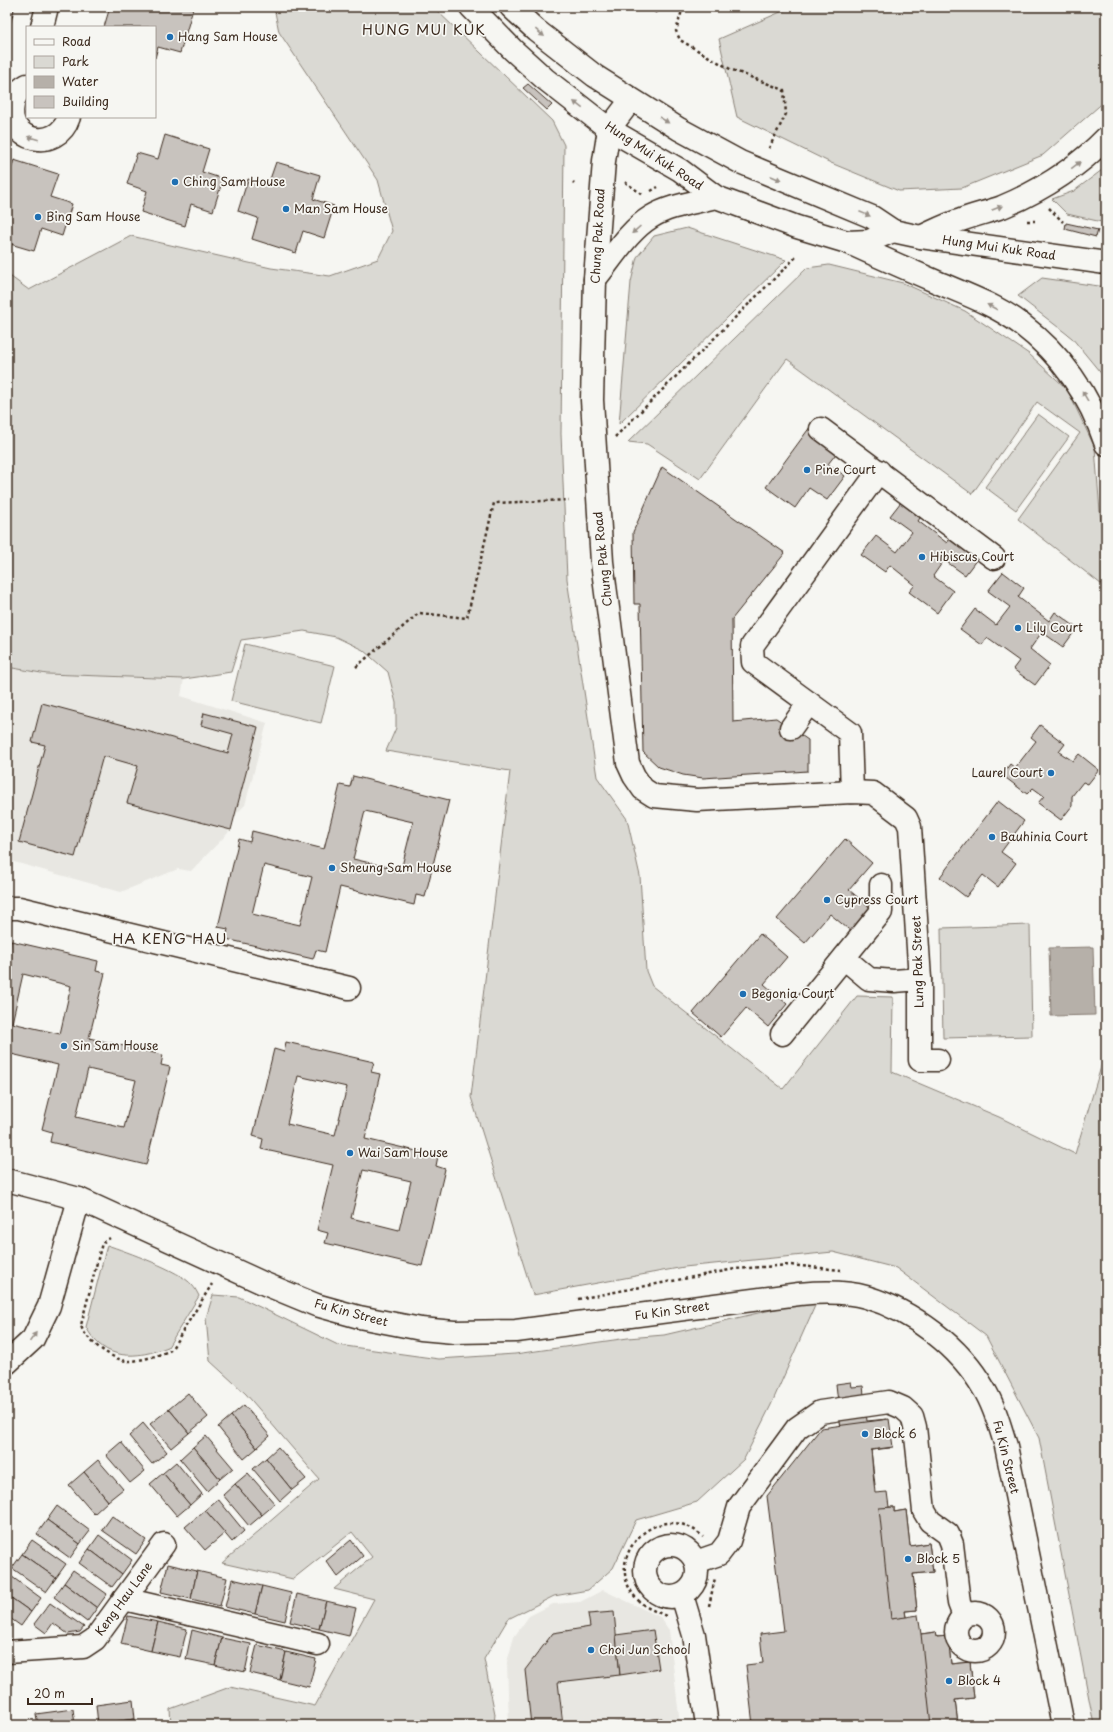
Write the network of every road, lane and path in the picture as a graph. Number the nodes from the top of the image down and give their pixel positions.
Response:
1 (47, 7) edge
2 (470, 7) edge
3 (511, 7) edge
4 (683, 7) edge
5 (42, 26) edge
6 (26, 86) edge
7 (631, 100) junction
8 (68, 118) edge
9 (609, 129) junction
10 (1106, 138) edge
11 (767, 151) dead end
12 (625, 182) dead end
13 (643, 195) dead end
14 (716, 197) junction
15 (1053, 213) dead end
16 (1063, 222) dead end
17 (893, 231) junction
18 (921, 237) junction
19 (847, 242) junction
20 (796, 257) dead end
21 (1106, 263) edge
22 (596, 279) junction
23 (821, 428) dead end
24 (612, 440) dead end
25 (1106, 444) edge
26 (878, 471) junction
27 (569, 500) dead end
28 (994, 558) dead end
29 (356, 667) dead end
30 (809, 703) junction
31 (791, 728) dead end
32 (863, 792) junction
33 (882, 885) dead end
34 (7, 908) edge
35 (844, 958) junction
36 (920, 979) junction
37 (349, 988) dead end
38 (782, 1034) dead end
39 (938, 1060) dead end
40 (7, 1180) edge
41 (79, 1199) junction
42 (113, 1235) dead end
43 (843, 1270) dead end
44 (214, 1280) dead end
45 (575, 1300) dead end
46 (7, 1362) edge
47 (164, 1544) dead end
48 (696, 1562) junction
49 (682, 1595) junction
50 (124, 1599) junction
51 (964, 1616) dead end
52 (318, 1644) dead end
53 (7, 1652) edge
54 (707, 1725) edge
55 (1063, 1725) edge

1 - 5 main road
9 -> 2 main road, Hung Mui Kuk Road
3 -> 7 main road, Hung Mui Kuk Road
4 - 11 path
8 -> 6 main road
7 - 9 main road, Chung Pak Road
7 -> 17 main road, Hung Mui Kuk Road
9 - 14 main road, Hung Mui Kuk Road
9 - 22 main road, Chung Pak Road
18 -> 10 main road
12 - 13 path
14 - 19 main road, Hung Mui Kuk Road
14 -> 22 main road
15 - 16 path
17 - 18 main road, Hung Mui Kuk Road
17 - 19 main road, Hung Mui Kuk Road
18 - 21 main road, Hung Mui Kuk Road
25 -> 19 main road
20 - 24 path
22 - 32 main road, Chung Pak Road
23 - 26 main road
26 - 28 main road
26 - 30 main road
27 - 29 path
30 - 31 main road
30 - 32 main road
32 - 36 main road, Lung Pak Street
33 - 35 main road
34 - 37 main road
35 - 36 main road
35 - 38 main road
36 - 39 main road, Lung Pak Street
40 - 41 main road, Fu Kin Street
46 -> 41 main road
41 - 55 main road, Fu Kin Street
42 - 44 path
43 - 45 path
47 - 50 main road, Keng Hau Lane
48 - 49 main road
48 - 49 main road
48 - 51 main road
49 - 54 main road
50 - 52 main road
50 - 53 main road, Keng Hau Lane

